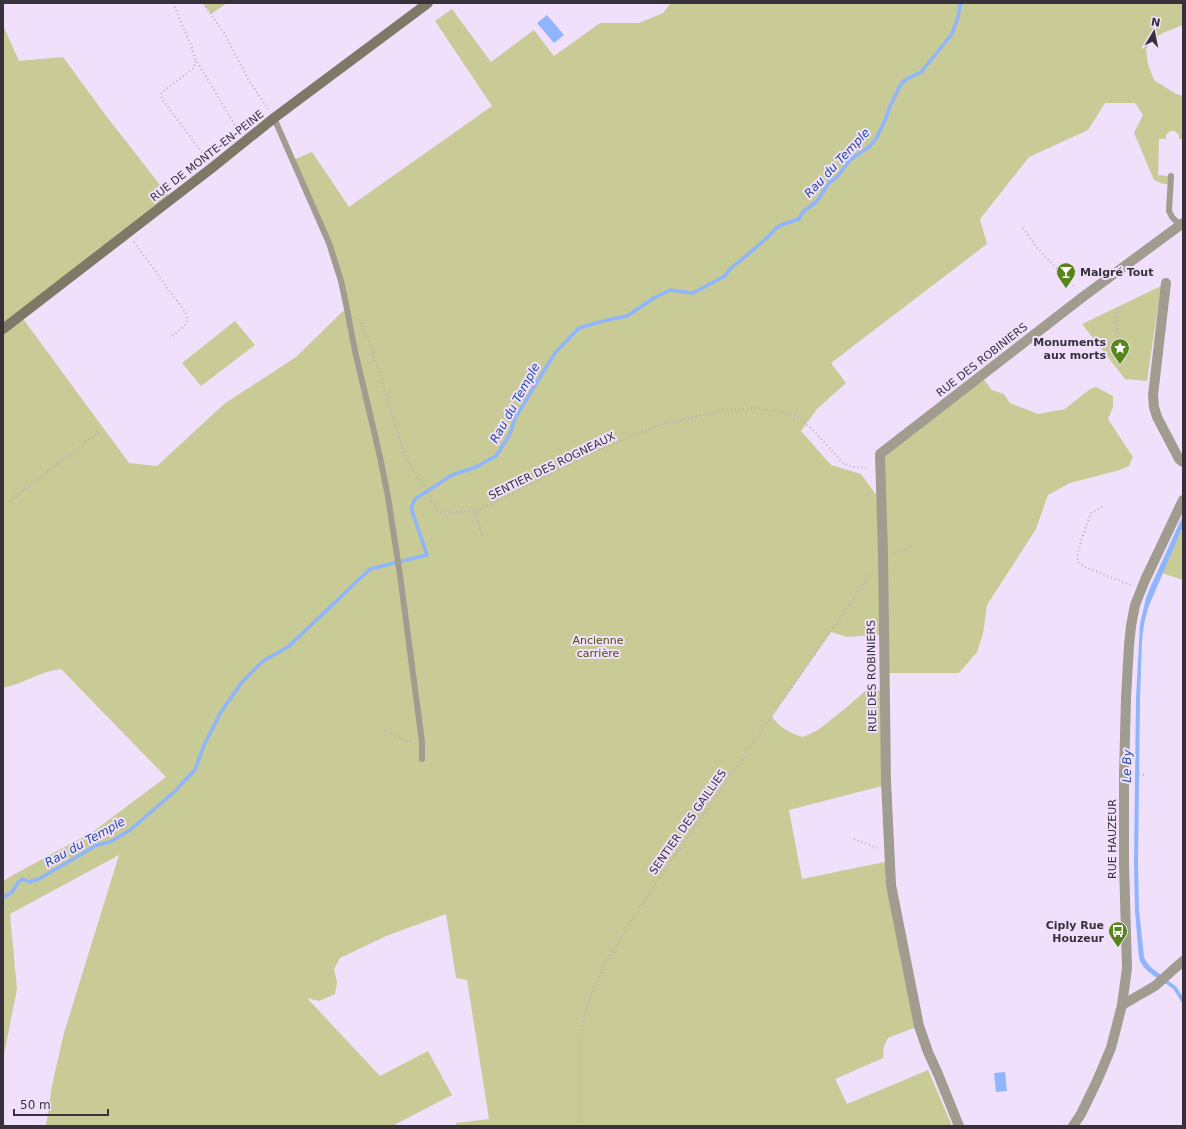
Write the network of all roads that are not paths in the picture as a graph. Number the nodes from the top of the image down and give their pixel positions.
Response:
1 (428, 3) edge
2 (274, 118) junction
3 (1171, 176) dead end
4 (1182, 224) edge
5 (1166, 283) dead end
6 (3, 329) edge
7 (1183, 462) edge
8 (1183, 500) edge
9 (422, 758) dead end
10 (1183, 961) edge
11 (1122, 1005) junction
12 (959, 1126) edge
13 (1073, 1126) edge

1 - 2 main road, RUE DE MONTE-EN-PEINE
2 - 6 main road, RUE DE MONTE-EN-PEINE
2 - 9 lane
3 - 4 lane
4 - 12 street, RUE DES ROBINIERS
5 - 7 street
8 - 11 street, RUE HAUZEUR
10 - 11 street
11 - 13 street, RUE HAUZEUR

